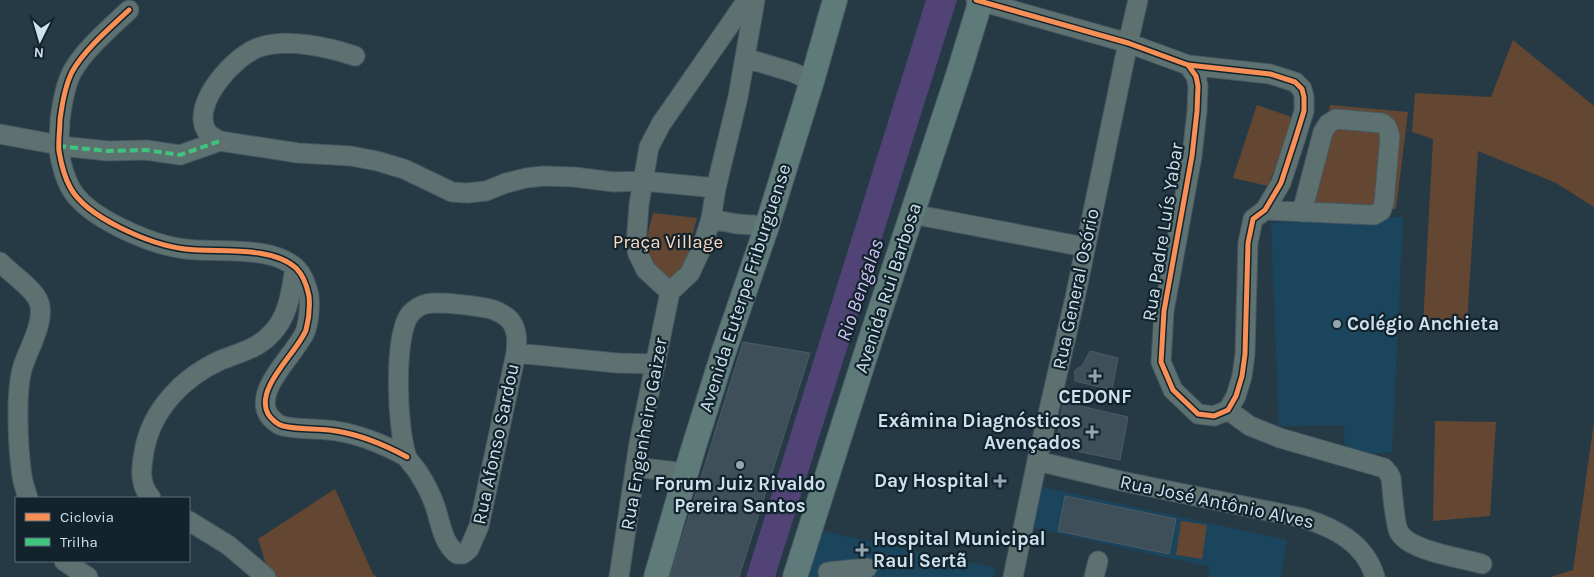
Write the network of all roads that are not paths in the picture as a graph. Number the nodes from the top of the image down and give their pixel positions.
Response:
1 (747, 0) edge
2 (755, 0) edge
3 (834, 0) edge
4 (979, 0) edge
5 (1138, 0) edge
6 (129, 10) dead end
7 (1128, 43) junction
8 (354, 56) dead end
9 (745, 58) junction
10 (1188, 65) junction
11 (812, 81) junction
12 (0, 134) edge
13 (220, 141) junction
14 (58, 146) junction
15 (643, 181) junction
16 (716, 188) junction
17 (1265, 210) junction
18 (1302, 212) junction
19 (912, 214) junction
20 (711, 219) junction
21 (767, 226) junction
22 (1085, 247) junction
23 (0, 262) edge
24 (295, 268) junction
25 (670, 292) junction
26 (516, 353) junction
27 (656, 364) junction
28 (1228, 410) junction
29 (407, 457) junction
30 (1037, 461) junction
31 (635, 467) junction
32 (686, 473) junction
33 (28, 497) edge
34 (150, 497) edge
35 (190, 522) edge
36 (803, 551) junction
37 (66, 562) edge
38 (1482, 564) dead end
39 (867, 568) dead end
40 (827, 575) edge
41 (88, 577) edge
42 (266, 577) edge
43 (619, 577) edge
44 (656, 577) edge
45 (795, 577) edge
46 (1013, 577) edge
47 (1375, 577) edge

1 - 15 street
2 - 9 street
3 - 11 main road, Avenida Euterpe Friburguense
4 - 7 street
4 - 19 main road, Avenida Rui Barbosa
5 - 7 street, Rua General Osório
6 - 14 street
7 - 10 street
7 - 22 street, Rua General Osório
8 - 13 street
9 - 11 street
9 - 16 street
10 - 17 street
10 - 28 street, Rua Padre Luís Yabar
11 - 21 main road, Avenida Euterpe Friburguense
12 - 14 street
13 - 14 street
13 - 15 street
14 - 24 street
15 - 16 street
15 - 25 street
16 - 20 street
17 - 18 street
17 - 28 street
18 - 18 street
19 - 22 street
19 - 36 main road, Avenida Rui Barbosa
20 - 21 street
20 - 25 street
21 - 32 main road, Avenida Euterpe Friburguense
22 - 30 street, Rua General Osório
23 - 33 street
24 - 29 street
24 - 34 street
25 - 27 street, Rua Engenheiro Gaizer
26 - 27 street, Rua Afonso Sardou
26 - 29 street
26 - 29 street, Rua Afonso Sardou
27 - 31 street, Rua Engenheiro Gaizer
28 - 38 street
30 - 46 street, Rua General Osório
30 - 47 street, Rua José Antônio Alves
31 - 32 street
31 - 43 street, Rua Engenheiro Gaizer
32 - 44 main road, Avenida Euterpe Friburguense
35 - 42 street
36 - 40 street
36 - 45 main road, Avenida Rui Barbosa
37 - 41 street
39 - 40 street

